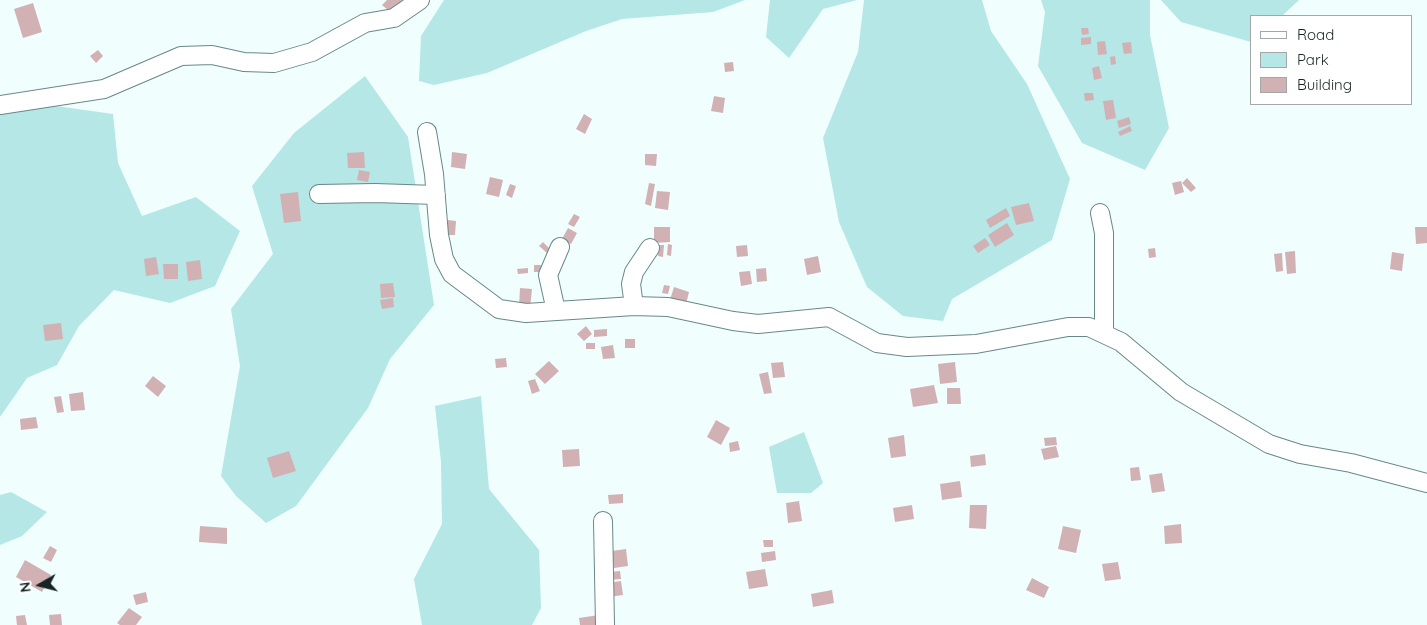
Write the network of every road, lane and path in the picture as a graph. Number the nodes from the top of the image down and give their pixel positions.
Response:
1 (420, 0) edge
2 (0, 105) edge
3 (427, 132) dead end
4 (319, 194) dead end
5 (436, 196) junction
6 (1100, 213) dead end
7 (560, 247) dead end
8 (650, 248) dead end
9 (634, 306) junction
10 (556, 311) junction
11 (1104, 334) junction
12 (1427, 483) edge
13 (603, 521) dead end
14 (605, 625) edge

1 - 2 street
3 - 5 street
4 - 5 street
5 - 10 street
6 - 11 street
7 - 10 street
8 - 9 street
9 - 10 street
9 - 11 street
11 - 12 street
13 - 14 street

